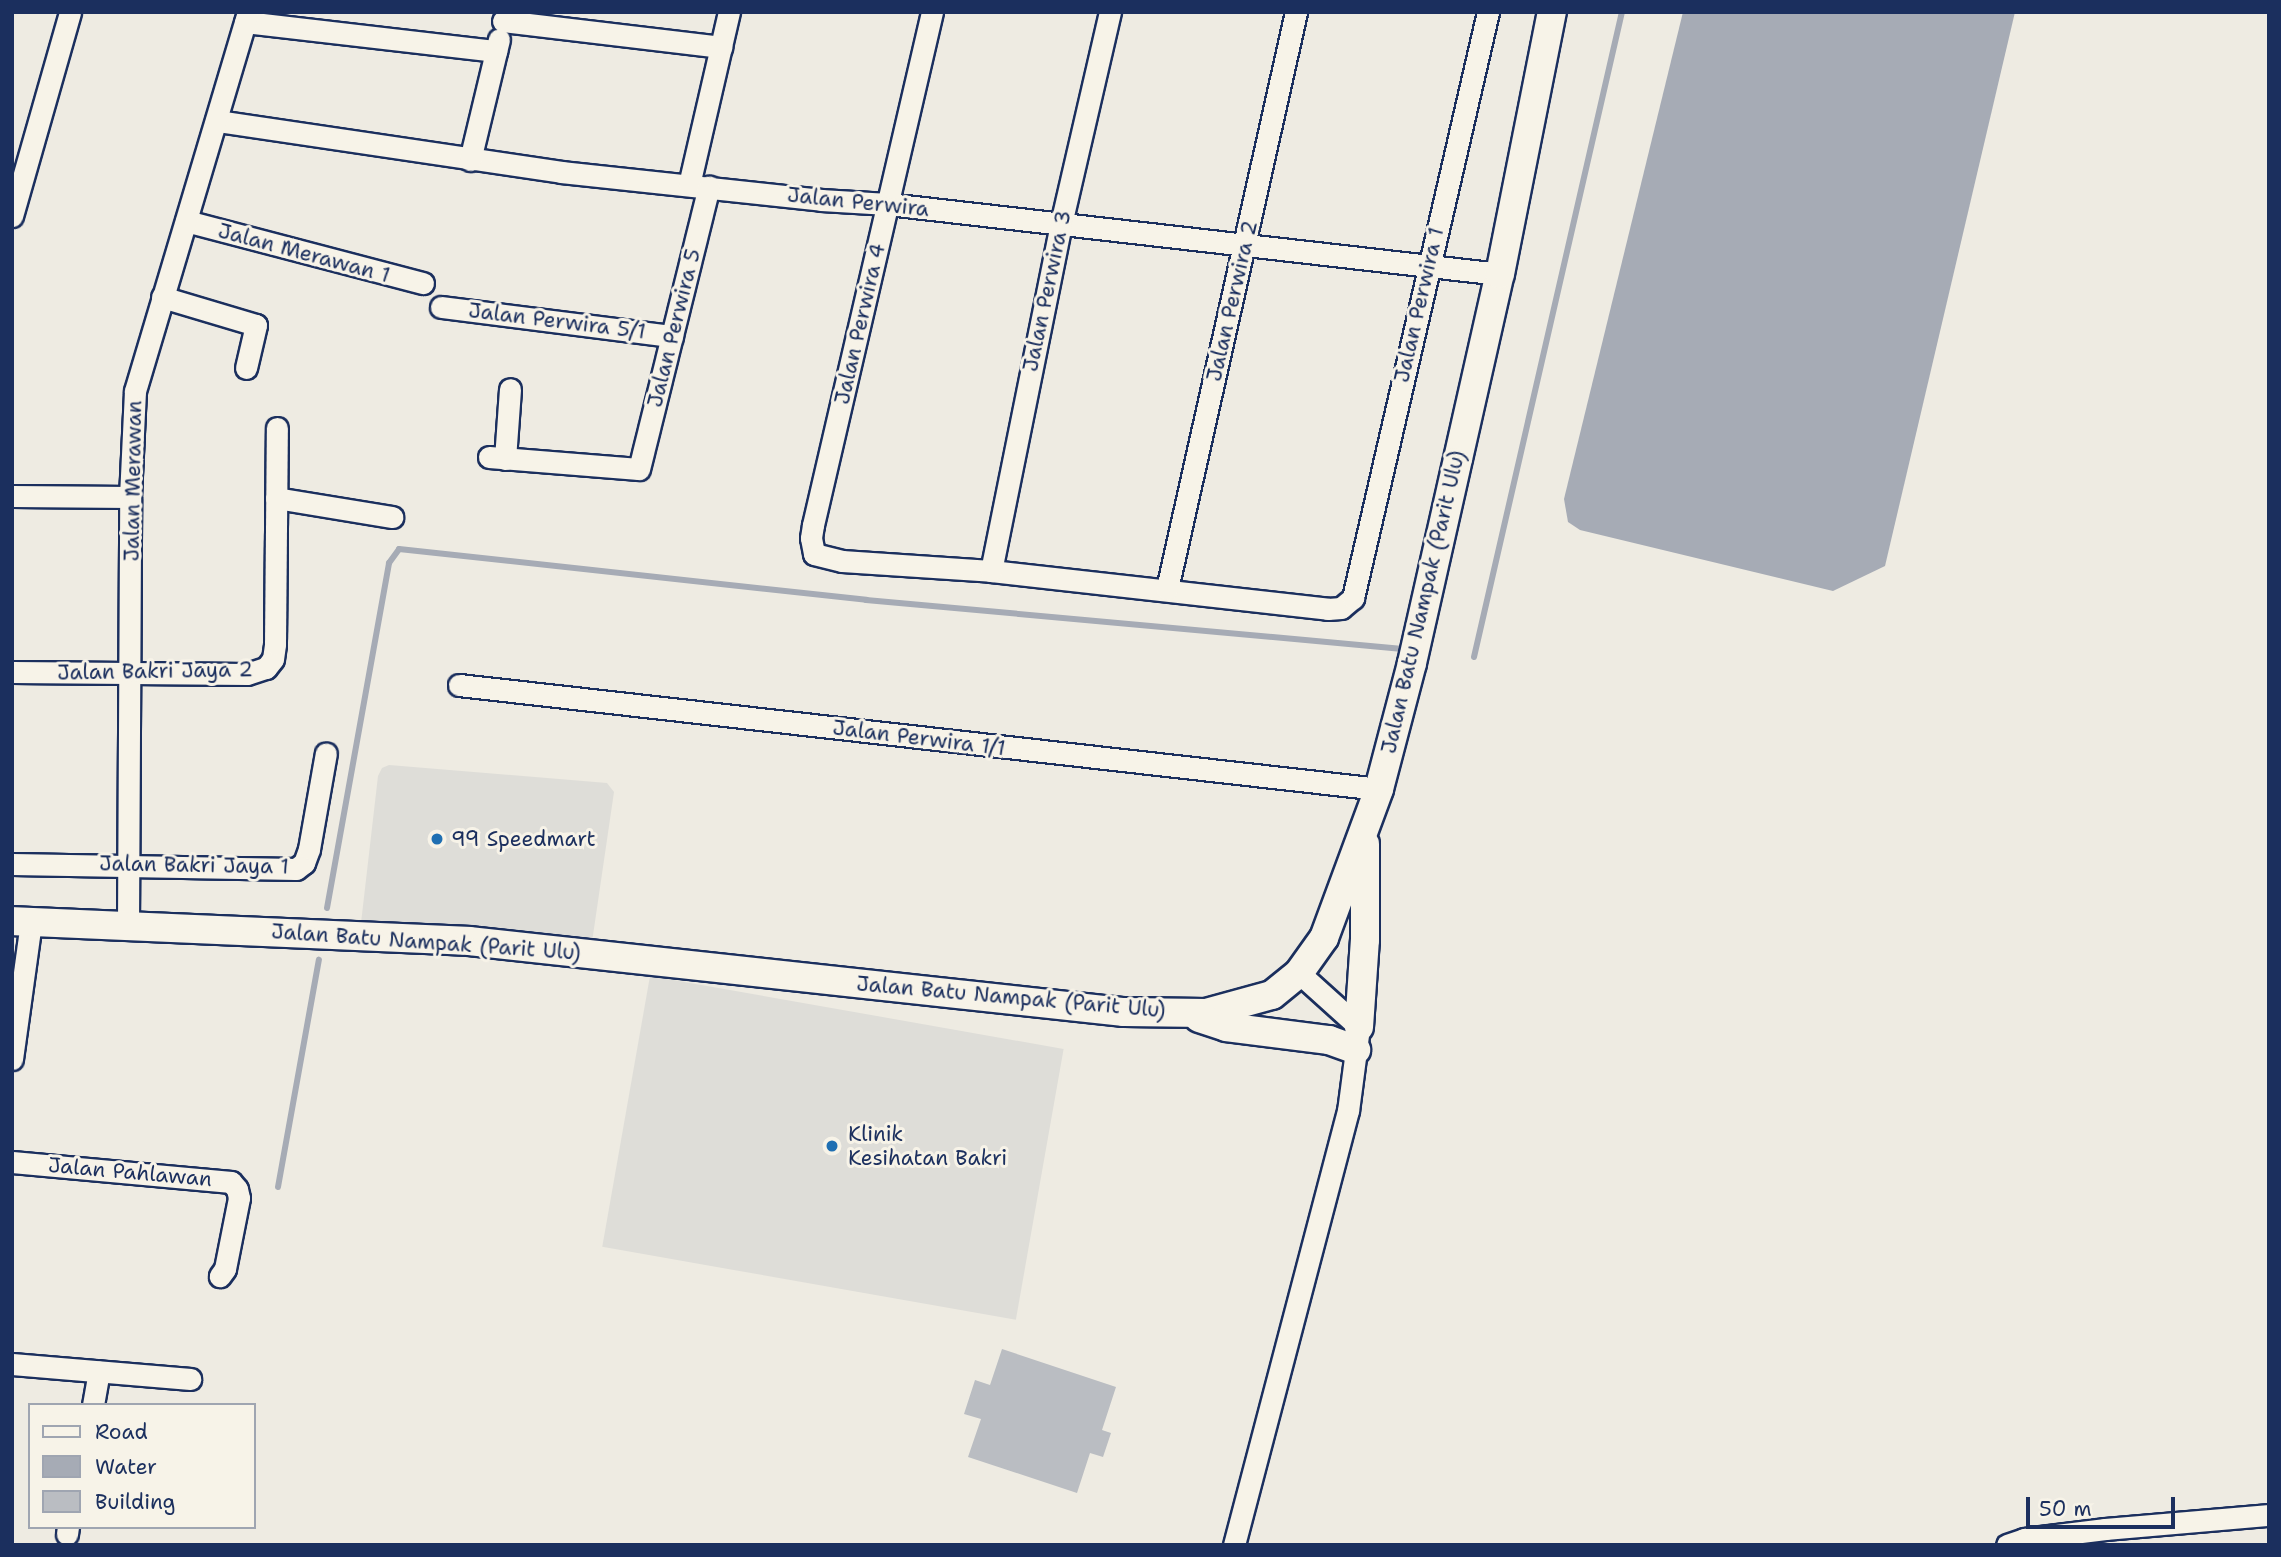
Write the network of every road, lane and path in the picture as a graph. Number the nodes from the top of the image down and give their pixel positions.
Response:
1 (70, 12) edge
2 (729, 12) edge
3 (932, 12) edge
4 (1110, 12) edge
5 (1296, 12) edge
6 (1488, 12) edge
7 (1552, 12) edge
8 (246, 17) edge
9 (505, 17) edge
10 (721, 47) junction
11 (496, 51) junction
12 (217, 121) junction
13 (470, 160) junction
14 (699, 186) junction
15 (888, 204) junction
16 (12, 216) edge
17 (186, 221) junction
18 (1061, 224) junction
19 (1244, 244) junction
20 (1428, 265) junction
21 (1500, 274) junction
22 (423, 283) dead end
23 (162, 297) junction
24 (441, 307) dead end
25 (672, 336) junction
26 (246, 369) dead end
27 (510, 389) dead end
28 (277, 429) dead end
29 (12, 496) edge
30 (130, 497) junction
31 (275, 498) junction
32 (392, 517) dead end
33 (990, 571) junction
34 (1167, 589) junction
35 (12, 672) edge
36 (130, 675) junction
37 (459, 685) dead end
38 (326, 753) dead end
39 (1379, 789) junction
40 (1364, 831) junction
41 (129, 863) junction
42 (12, 864) edge
43 (22, 921) edge
44 (128, 924) junction
45 (1299, 973) junction
46 (1183, 1013) junction
47 (1358, 1038) junction
48 (12, 1059) edge
49 (12, 1162) edge
50 (220, 1276) dead end
51 (12, 1364) edge
52 (99, 1372) junction
53 (190, 1379) dead end
54 (93, 1403) edge
55 (2269, 1515) edge
56 (1234, 1545) edge
57 (2007, 1545) edge

1 - 16 street
2 - 10 street, Jalan Perwira 5
3 - 15 street, Jalan Perwira 4
4 - 18 street, Jalan Perwira 3
5 - 19 street, Jalan Perwira 2
6 - 20 street, Jalan Perwira 1
7 - 21 street, Jalan Batu Nampak (Parit Ulu)
8 - 11 street
8 - 12 street, Jalan Merawan
9 - 10 street
9 - 11 street
10 - 14 street, Jalan Perwira 5
11 - 13 street
12 - 13 street, Jalan Perwira
12 - 17 street, Jalan Merawan
13 - 14 street, Jalan Perwira
14 - 15 street, Jalan Perwira
14 - 25 street, Jalan Perwira 5
15 - 18 street, Jalan Perwira
15 - 33 street, Jalan Perwira 4
17 - 22 street, Jalan Merawan 1
17 - 23 street, Jalan Merawan
18 - 19 street, Jalan Perwira
18 - 33 street, Jalan Perwira 3
19 - 20 street, Jalan Perwira
19 - 34 street, Jalan Perwira 2
20 - 21 street, Jalan Perwira
20 - 34 street, Jalan Perwira 1
21 - 39 street, Jalan Batu Nampak (Parit Ulu)
23 - 26 street
23 - 30 street, Jalan Merawan
24 - 25 street, Jalan Perwira 5/1
25 - 27 street, Jalan Perwira 5
28 - 31 street, Jalan Bakri Jaya 2
29 - 30 street
30 - 36 street, Jalan Merawan
31 - 32 street
31 - 36 street, Jalan Bakri Jaya 2
33 - 34 street
35 - 36 street, Jalan Bakri Jaya 2
36 - 41 street, Jalan Merawan
37 - 39 street, Jalan Perwira 1/1
38 - 41 street, Jalan Bakri Jaya 1
39 - 40 street, Jalan Batu Nampak (Parit Ulu)
40 - 45 street, Jalan Batu Nampak (Parit Ulu)
40 - 47 street
41 - 42 street, Jalan Bakri Jaya 1
41 - 44 street, Jalan Merawan
43 - 44 street, Jalan Batu Nampak (Parit Ulu)
43 - 48 street
44 - 46 street, Jalan Batu Nampak (Parit Ulu)
45 - 46 street, Jalan Batu Nampak (Parit Ulu)
45 - 47 street
46 - 47 street
47 - 56 street
49 - 50 street, Jalan Pahlawan
51 - 52 street
52 - 53 street
52 - 54 street
55 - 57 street

